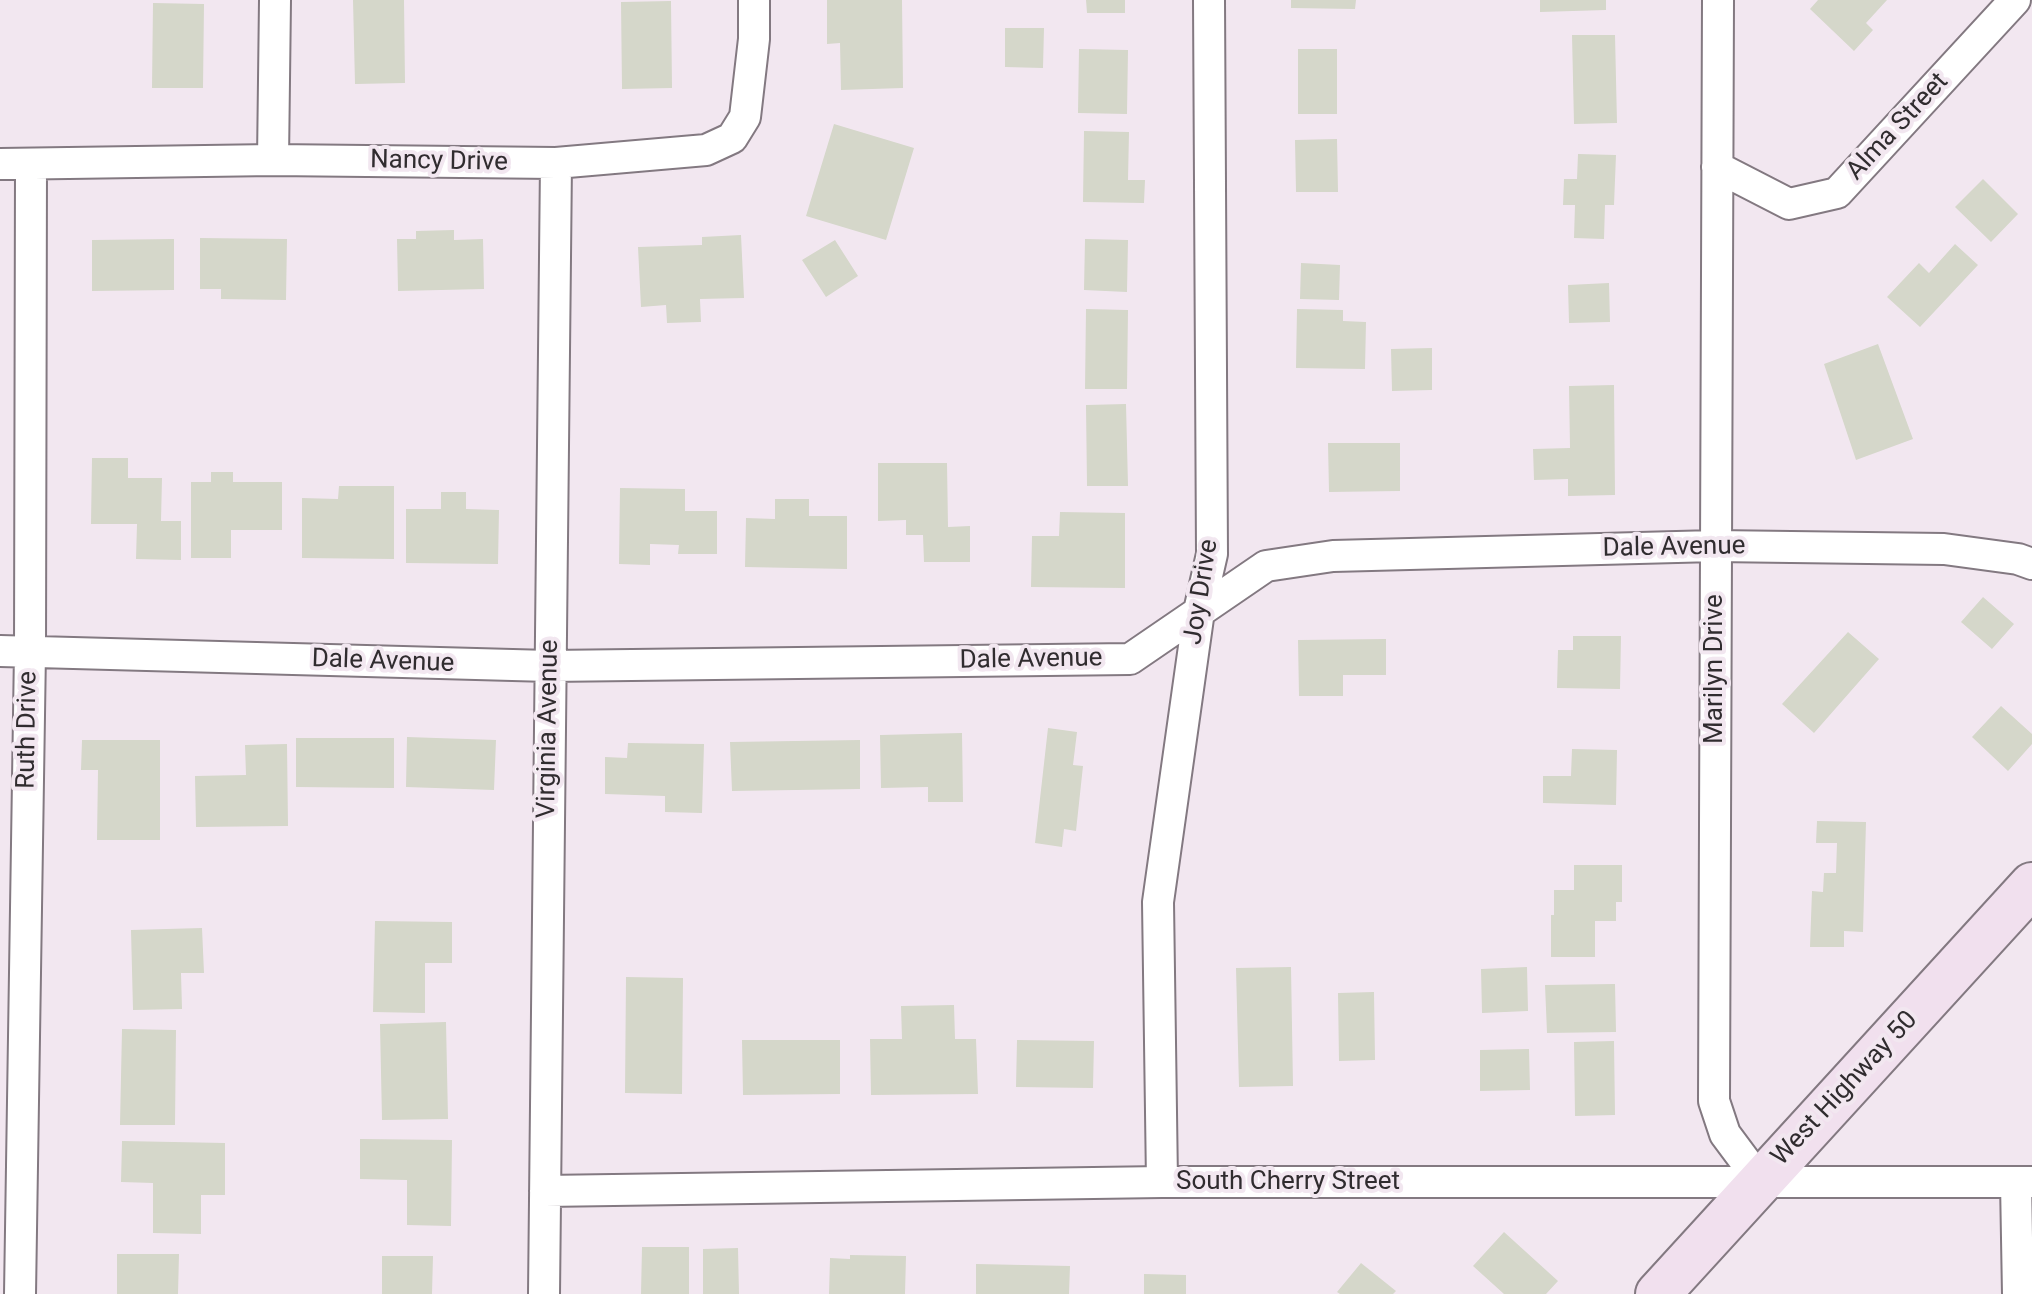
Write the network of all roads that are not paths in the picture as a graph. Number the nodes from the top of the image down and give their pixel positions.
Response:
1 (275, 0) edge
2 (754, 0) edge
3 (1209, 0) edge
4 (1718, 0) edge
5 (2015, 0) edge
6 (273, 160) junction
7 (556, 163) junction
8 (0, 164) edge
9 (31, 165) junction
10 (1717, 167) junction
11 (1715, 546) junction
12 (2032, 564) edge
13 (1199, 611) junction
14 (15, 651) edge
15 (549, 666) junction
16 (2032, 885) edge
17 (1760, 1181) junction
18 (1162, 1182) junction
19 (2024, 1182) edge
20 (545, 1191) junction
21 (20, 1294) edge
22 (544, 1294) edge
23 (1658, 1294) edge
24 (2018, 1294) edge

1 - 6 street
2 - 7 street, Nancy Drive
3 - 13 street, Joy Drive
4 - 10 street, Marilyn Drive
5 - 10 street, Alma Street
6 - 7 street, Nancy Drive
6 - 9 street, Nancy Drive
7 - 15 street, Virginia Avenue
8 - 9 street, Nancy Drive
9 - 14 street, Ruth Drive
10 - 11 street, Marilyn Drive
11 - 12 street, Dale Avenue
11 - 13 street, Dale Avenue
11 - 17 street, Marilyn Drive
13 - 15 street, Dale Avenue
13 - 18 street, Joy Drive
14 - 15 street, Dale Avenue
14 - 21 street, Ruth Drive
15 - 20 street, Virginia Avenue
16 - 17 main road, West Highway 50
17 - 18 street, South Cherry Street
17 - 19 street, South Cherry Street
17 - 23 main road, West Highway 50
18 - 20 street, South Cherry Street
19 - 24 street
20 - 22 street, Virginia Avenue

